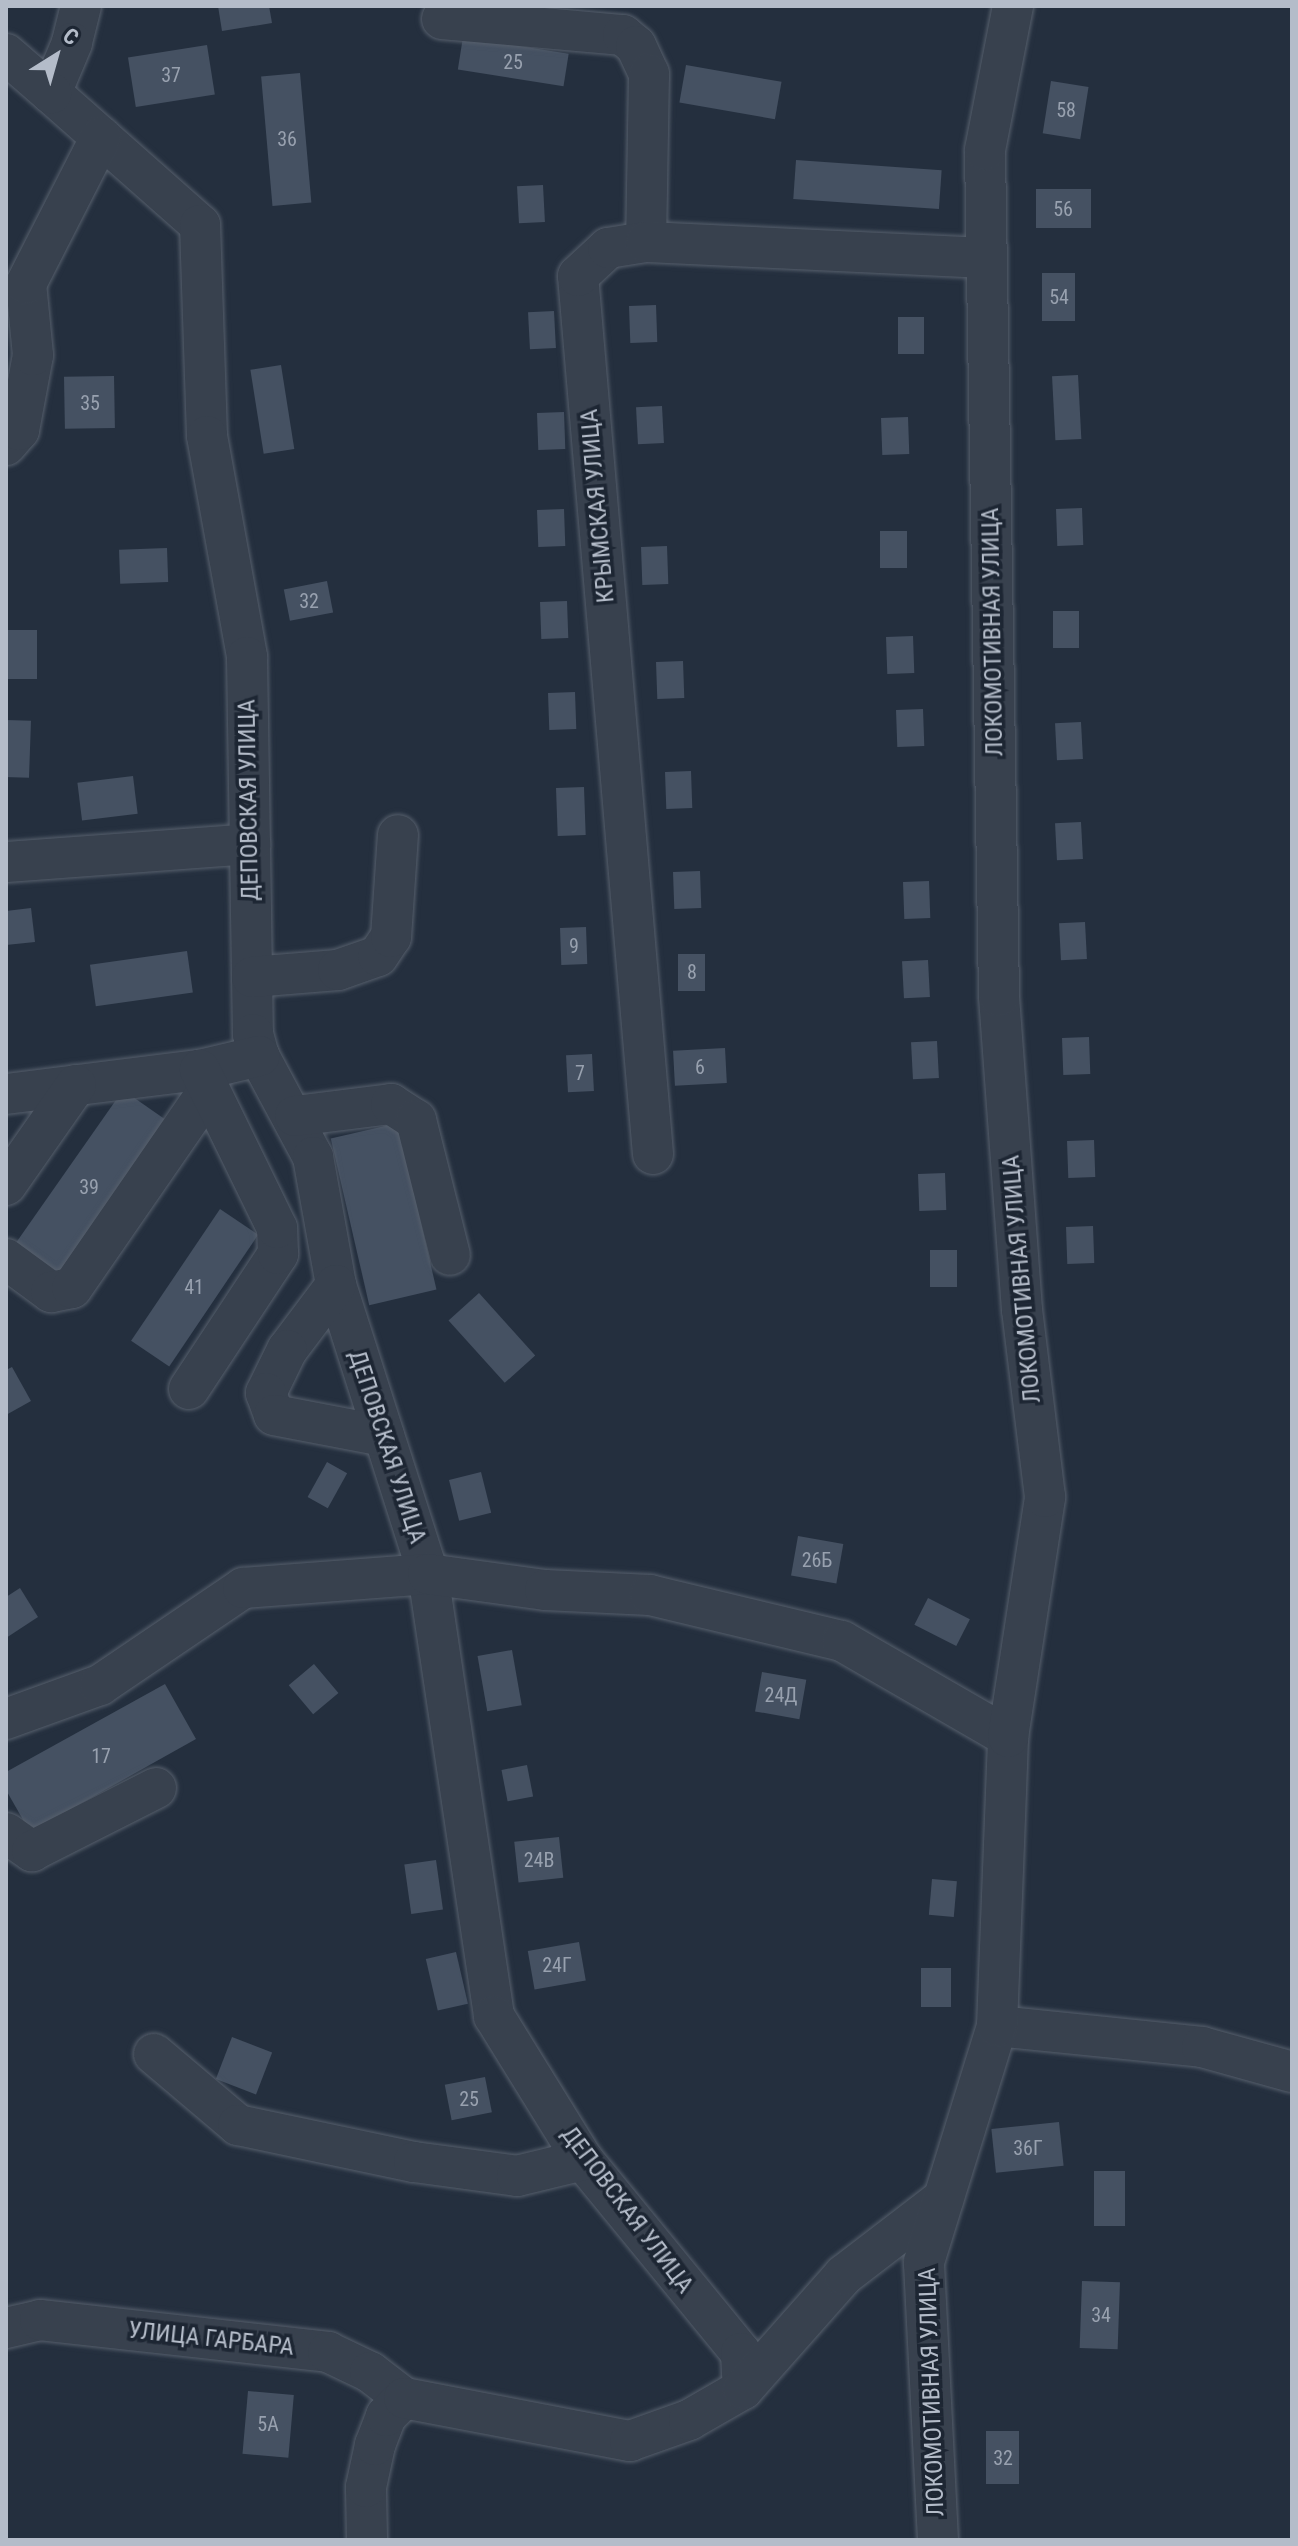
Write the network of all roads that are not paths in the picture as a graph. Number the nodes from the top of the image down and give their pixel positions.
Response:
1 (81, 6) edge
2 (1013, 6) edge
3 (442, 19) dead end
4 (6, 54) edge
5 (51, 93) junction
6 (101, 137) junction
7 (646, 242) junction
8 (987, 258) junction
9 (6, 445) edge
10 (398, 835) dead end
11 (250, 844) junction
12 (6, 862) edge
13 (252, 977) junction
14 (259, 1056) junction
15 (204, 1080) junction
16 (76, 1085) junction
17 (6, 1094) edge
18 (295, 1116) junction
19 (653, 1154) dead end
20 (6, 1185) edge
21 (450, 1255) dead end
22 (6, 1259) edge
23 (336, 1285) junction
24 (189, 1389) dead end
25 (384, 1436) junction
26 (428, 1574) junction
27 (6, 1719) edge
28 (1008, 1737) junction
29 (156, 1788) dead end
30 (6, 1833) edge
31 (997, 2026) junction
32 (154, 2054) dead end
33 (1292, 2072) edge
34 (583, 2160) junction
35 (943, 2199) junction
36 (6, 2328) edge
37 (743, 2389) junction
38 (404, 2398) junction
39 (367, 2540) edge
40 (938, 2540) edge

1 - 5 street
2 - 8 street, ЛОКОМОТИВНАЯ УЛИЦА
3 - 7 street
4 - 5 street, ДЕПОВСКАЯ УЛИЦА
5 - 6 street, ДЕПОВСКАЯ УЛИЦА
6 - 9 street
6 - 11 street, ДЕПОВСКАЯ УЛИЦА
7 - 8 street, КРЫМСКАЯ УЛИЦА
7 - 19 street, КРЫМСКАЯ УЛИЦА
8 - 28 street, ЛОКОМОТИВНАЯ УЛИЦА
10 - 13 street
11 - 12 street
11 - 13 street, ДЕПОВСКАЯ УЛИЦА
13 - 14 street, ДЕПОВСКАЯ УЛИЦА
14 - 15 street
14 - 18 street, ДЕПОВСКАЯ УЛИЦА
15 - 16 street
15 - 22 street
15 - 24 street
16 - 17 street
16 - 20 street
18 - 21 street
18 - 23 street, ДЕПОВСКАЯ УЛИЦА
23 - 25 street, ДЕПОВСКАЯ УЛИЦА
23 - 25 street
25 - 26 street, ДЕПОВСКАЯ УЛИЦА
26 - 27 street
26 - 28 street
26 - 34 street, ДЕПОВСКАЯ УЛИЦА
28 - 31 street, ЛОКОМОТИВНАЯ УЛИЦА
29 - 30 street
31 - 33 street
31 - 35 street, ЛОКОМОТИВНАЯ УЛИЦА
32 - 34 street
34 - 37 street, ДЕПОВСКАЯ УЛИЦА
35 - 37 street
35 - 40 street, ЛОКОМОТИВНАЯ УЛИЦА
36 - 38 street, УЛИЦА ГАРБАРА
37 - 38 street
38 - 39 street

